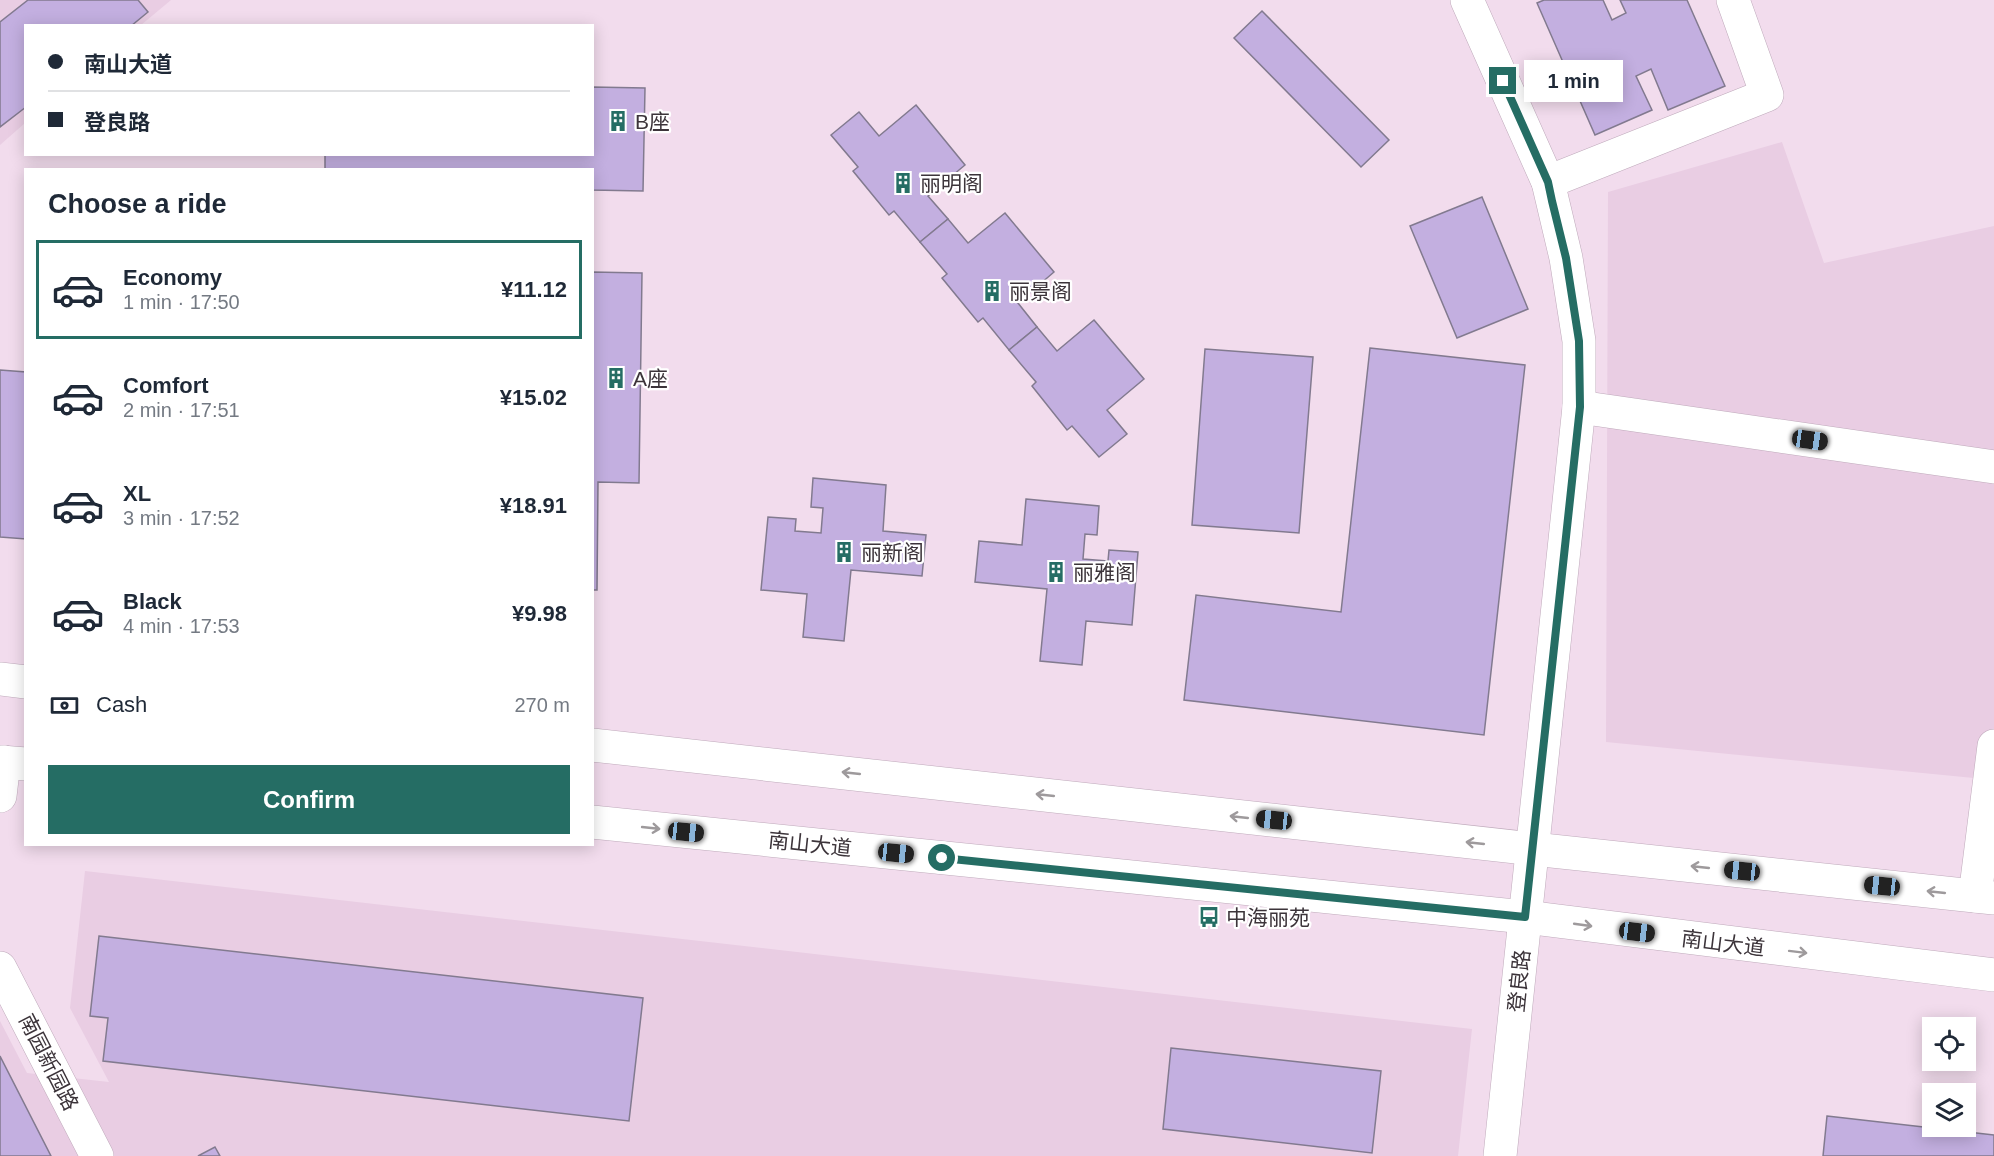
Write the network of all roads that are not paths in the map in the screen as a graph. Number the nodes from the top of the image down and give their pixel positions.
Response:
1 (1467, 0) edge
2 (1733, 0) edge
3 (1548, 182) junction
4 (1580, 407) junction
5 (1994, 467) edge
6 (0, 679) edge
7 (24, 682) edge
8 (594, 745) edge
9 (1994, 746) edge
10 (10, 763) edge
11 (0, 796) edge
12 (594, 822) edge
13 (1533, 849) junction
14 (1985, 897) edge
15 (1525, 917) junction
16 (0, 968) edge
17 (1994, 975) edge
18 (97, 1156) edge
19 (1500, 1156) edge

1 - 3 main road, 登良路
2 - 3 main road
3 - 4 main road, 登良路
4 - 5 main road
4 - 13 main road, 登良路
6 - 7 main road
13 -> 8 main road
9 - 14 main road
10 - 11 main road
12 -> 15 main road, 南山大道
14 -> 13 main road
13 - 15 main road, 登良路
15 -> 17 main road, 南山大道
15 - 19 main road, 登良路
16 - 18 main road, 南园新园路

